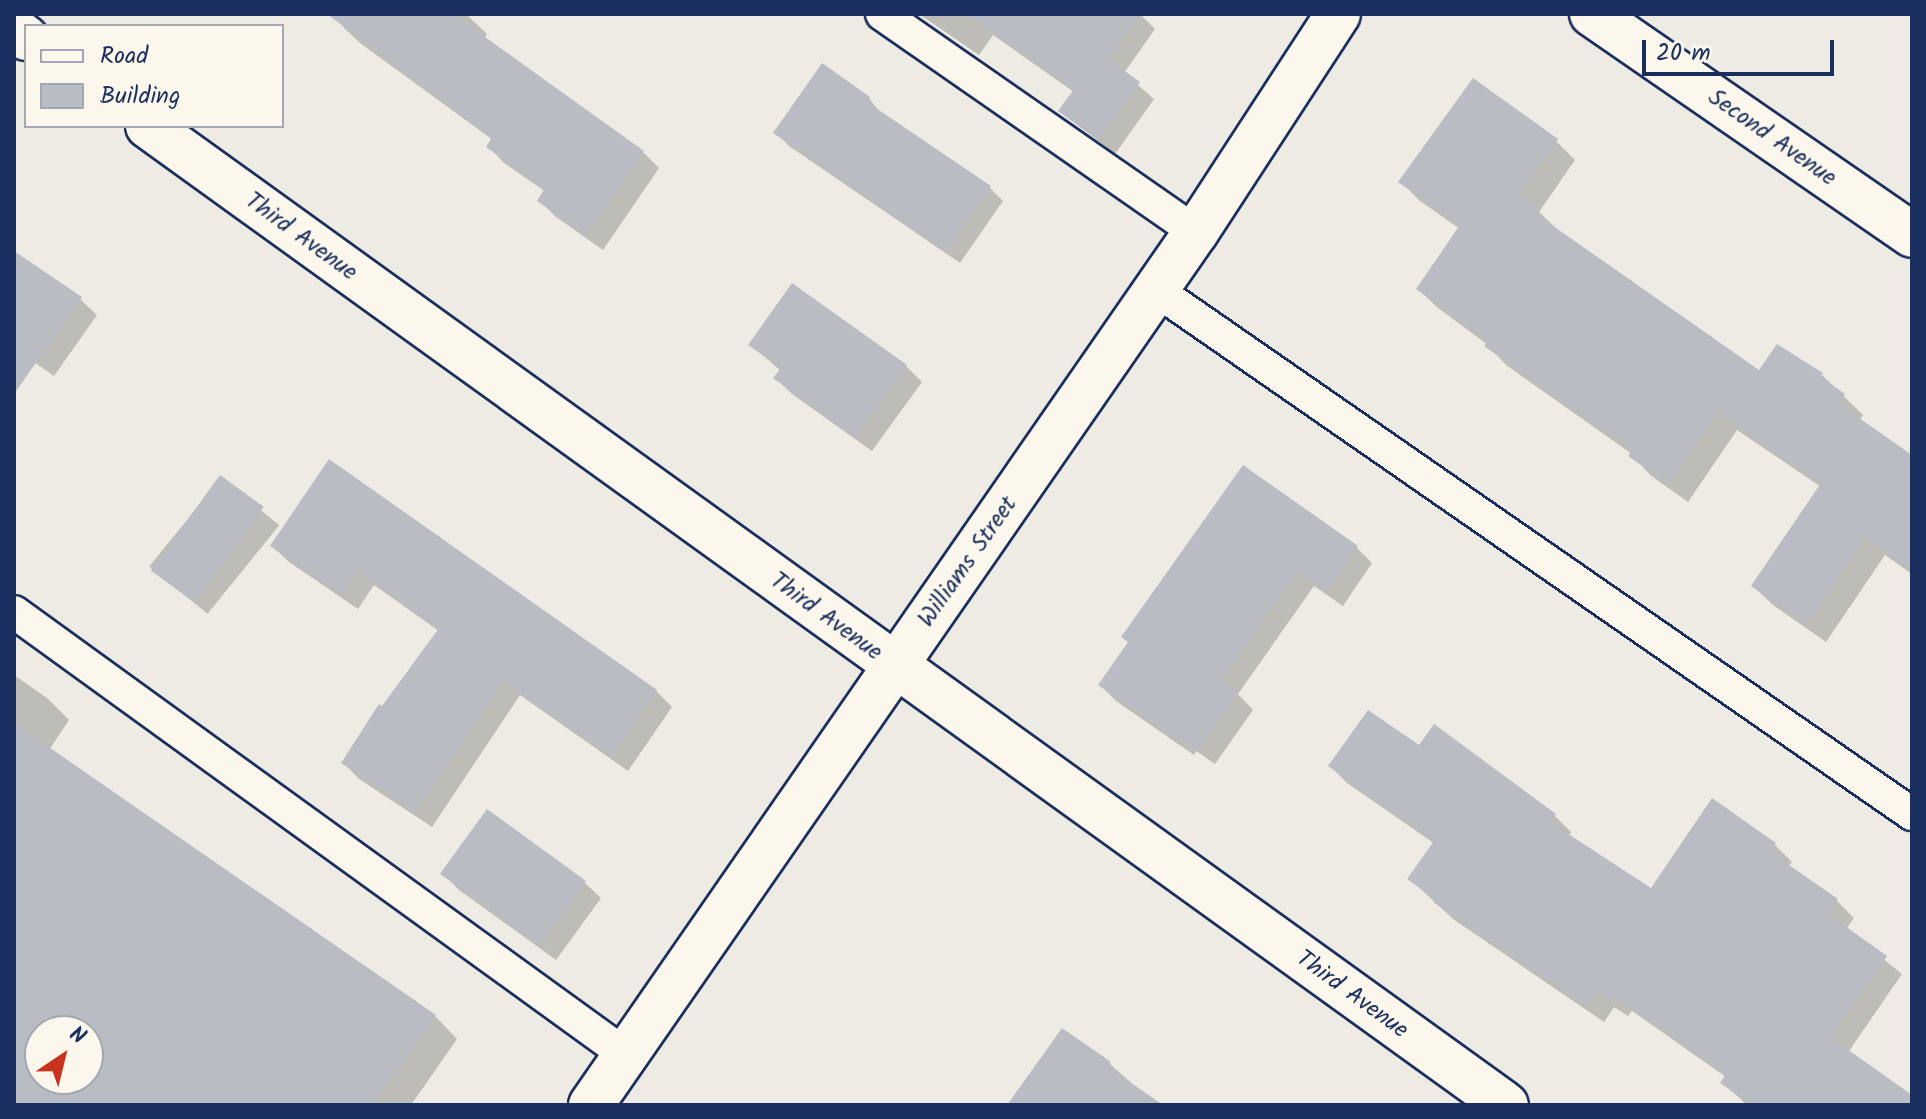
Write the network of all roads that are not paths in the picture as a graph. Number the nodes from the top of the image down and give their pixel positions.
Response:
1 (882, 14) edge
2 (1338, 14) edge
3 (1592, 14) edge
4 (151, 128) edge
5 (1196, 232) junction
6 (1912, 235) edge
7 (1156, 290) junction
8 (14, 612) edge
9 (895, 667) junction
10 (1912, 814) edge
11 (626, 1055) junction
12 (591, 1105) edge
13 (1506, 1105) edge

1 - 5 lane
2 - 5 street, Williams Street
3 - 6 street, Second Avenue
4 - 9 street, Third Avenue
5 - 7 street, Williams Street
7 - 9 street, Williams Street
7 - 10 lane
8 - 11 lane
9 - 11 street, Williams Street
9 - 13 street, Third Avenue
11 - 12 street, Williams Street

